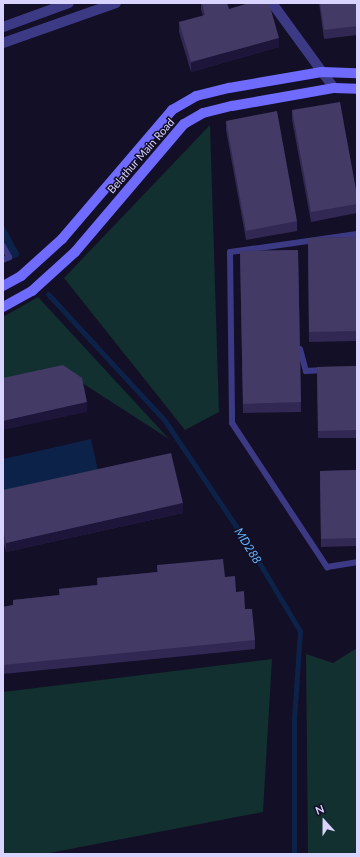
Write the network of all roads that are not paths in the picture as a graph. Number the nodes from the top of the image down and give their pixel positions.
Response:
1 (69, 3) edge
2 (116, 3) edge
3 (272, 3) edge
4 (3, 27) edge
5 (3, 43) edge
6 (322, 72) junction
7 (357, 73) edge
8 (334, 88) junction
9 (357, 89) edge
10 (357, 234) edge
11 (3, 246) edge
12 (3, 260) edge
13 (3, 286) edge
14 (3, 307) edge
15 (300, 349) edge
16 (335, 370) edge
17 (357, 562) edge

1 - 4 street
2 - 5 street
3 - 6 street
6 - 7 street, Belathur Main Road
6 - 8 street
6 - 13 street, Belathur Main Road
8 - 9 street, Belathur Main Road
8 - 14 street, Belathur Main Road
10 - 17 lane
11 - 12 lane
15 - 16 lane

